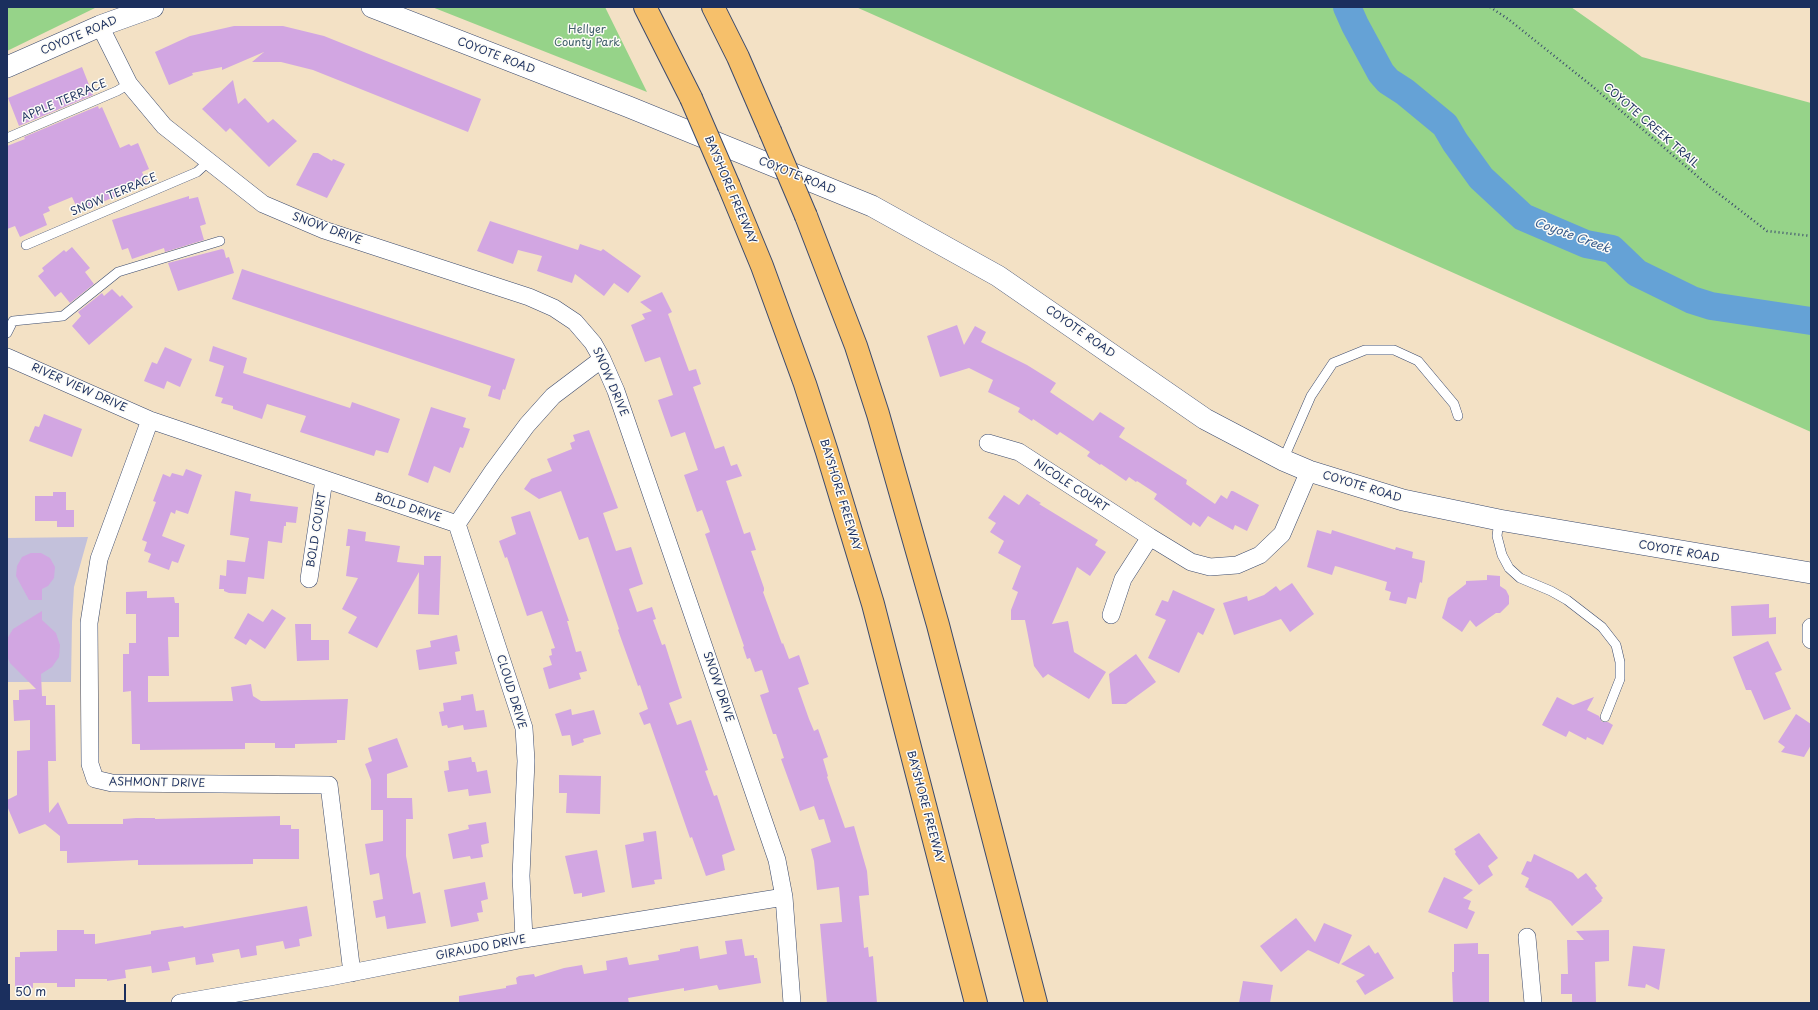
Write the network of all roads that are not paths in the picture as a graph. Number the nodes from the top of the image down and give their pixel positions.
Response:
1 (153, 7) edge
2 (372, 7) edge
3 (645, 7) edge
4 (714, 7) edge
5 (100, 26) junction
6 (7, 67) edge
7 (129, 84) junction
8 (7, 138) edge
9 (208, 162) junction
10 (220, 241) dead end
11 (26, 245) dead end
12 (7, 333) edge
13 (7, 357) edge
14 (602, 359) junction
15 (1458, 416) dead end
16 (150, 420) junction
17 (988, 443) dead end
18 (1283, 460) junction
19 (1309, 472) junction
20 (324, 480) junction
21 (1499, 520) junction
22 (457, 524) junction
23 (1150, 537) junction
24 (1811, 573) edge
25 (309, 579) dead end
26 (1111, 615) dead end
27 (1811, 627) edge
28 (1811, 640) edge
29 (1605, 717) dead end
30 (784, 897) junction
31 (1527, 937) dead end
32 (524, 939) junction
33 (352, 973) junction
34 (180, 1003) edge
35 (792, 1003) edge
36 (976, 1003) edge
37 (1036, 1003) edge
38 (1532, 1003) edge

1 - 5 street, COYOTE ROAD
2 - 18 street, COYOTE ROAD
3 - 36 highway, BAYSHORE FREEWAY, bridge
4 - 37 highway, bridge
5 - 6 street, COYOTE ROAD
5 - 7 street, SNOW DRIVE
7 - 8 lane, APPLE TERRACE
7 - 9 street, SNOW DRIVE
9 - 11 lane, SNOW TERRACE
9 - 14 street, SNOW DRIVE
10 - 12 lane
13 - 16 street, RIVER VIEW DRIVE
14 - 22 street
14 - 30 street, SNOW DRIVE
15 - 18 lane
16 - 20 street, BOLD DRIVE
16 - 33 street, ASHMONT DRIVE
17 - 23 street, NICOLE COURT
18 - 19 street, COYOTE ROAD
19 - 21 street, COYOTE ROAD
19 - 23 street, NICOLE COURT
20 - 22 street, BOLD DRIVE
20 - 25 street, BOLD COURT
21 - 24 street, COYOTE ROAD
21 - 29 lane
22 - 32 street, CLOUD DRIVE
23 - 26 street
27 - 28 street
30 - 32 street, GIRAUDO DRIVE
30 - 35 street, SNOW DRIVE
31 - 38 street
32 - 33 street, GIRAUDO DRIVE
33 - 34 street, GIRAUDO DRIVE

